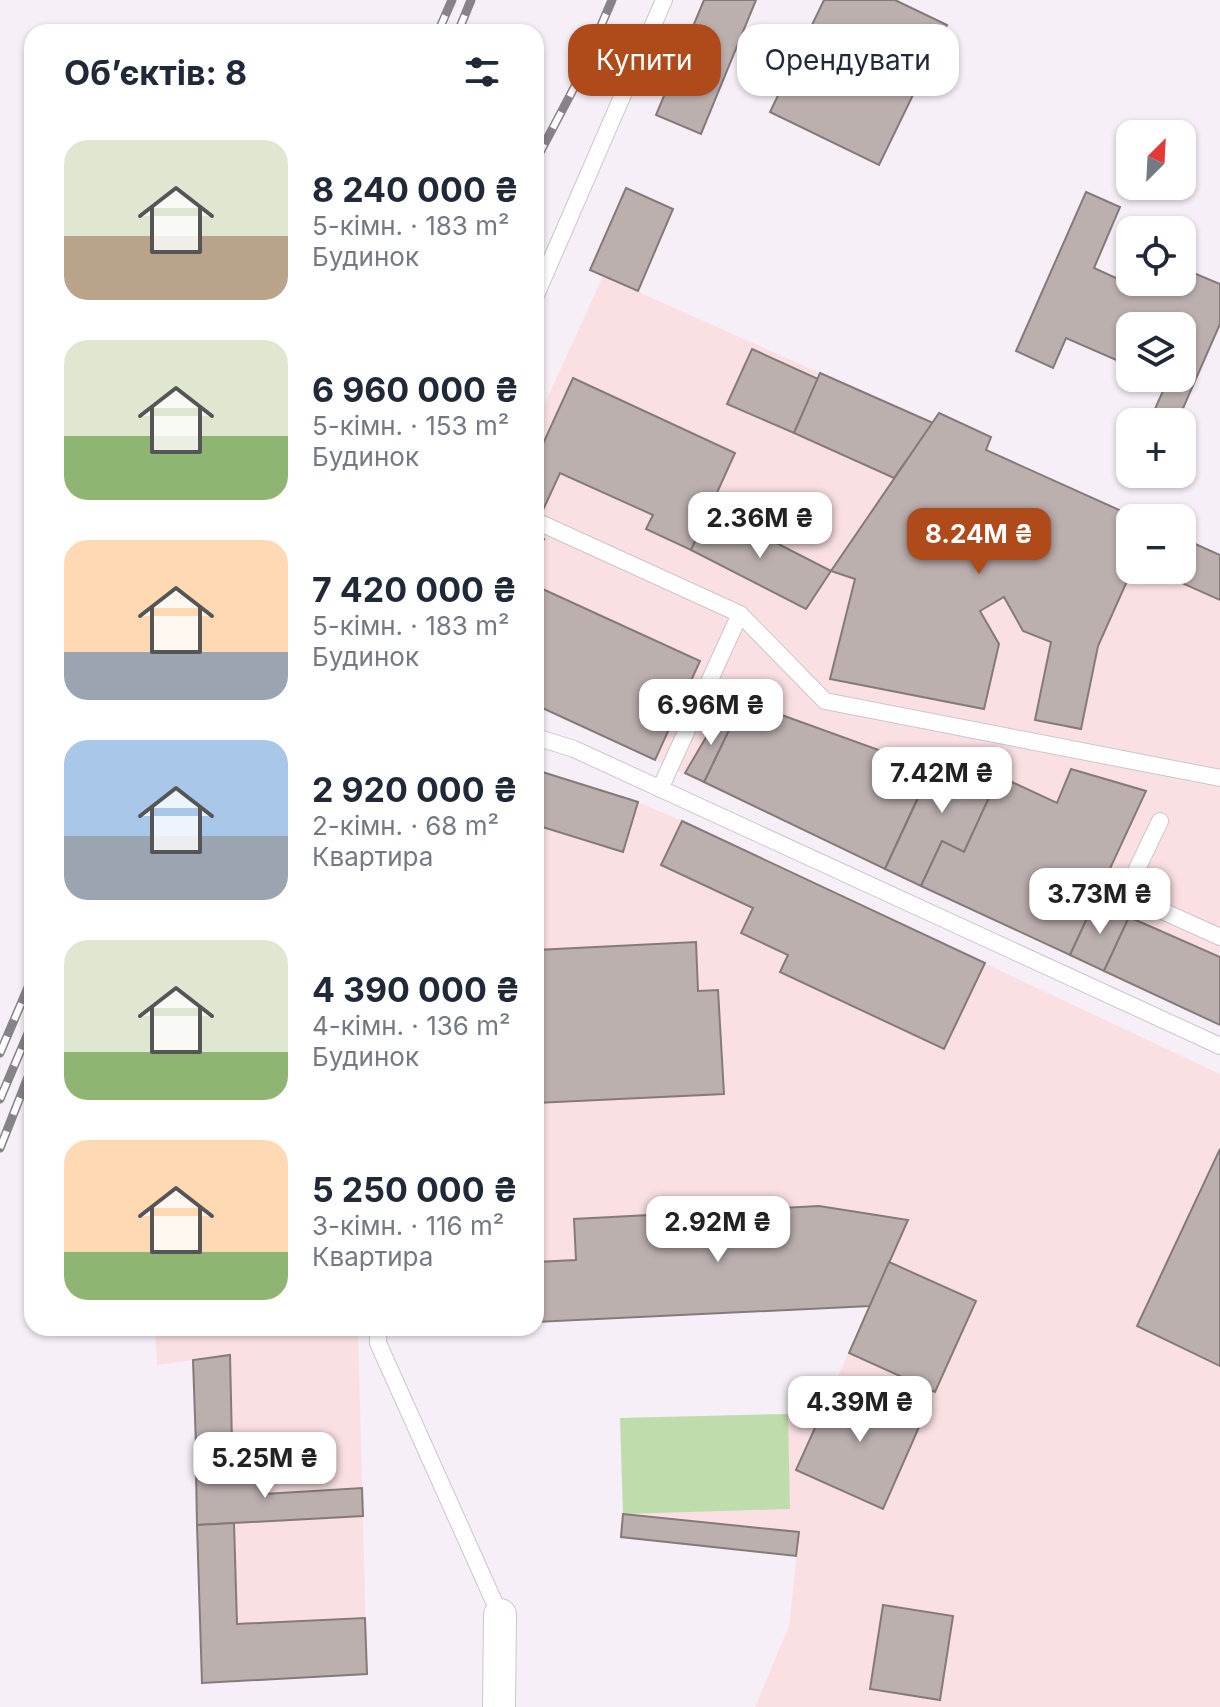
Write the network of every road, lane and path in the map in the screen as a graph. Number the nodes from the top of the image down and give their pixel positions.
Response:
1 (664, 0) edge
2 (544, 277) edge
3 (544, 525) edge
4 (740, 614) junction
5 (544, 740) edge
6 (1220, 778) edge
7 (660, 789) junction
8 (1160, 821) dead end
9 (1220, 937) edge
10 (1220, 1046) edge
11 (378, 1336) edge
12 (500, 1615) joint
13 (499, 1707) edge

1 - 2 lane
3 - 4 lane
4 - 6 lane
4 - 7 lane
5 - 7 lane
7 - 10 lane
8 - 9 lane
11 - 12 lane
12 - 13 street

